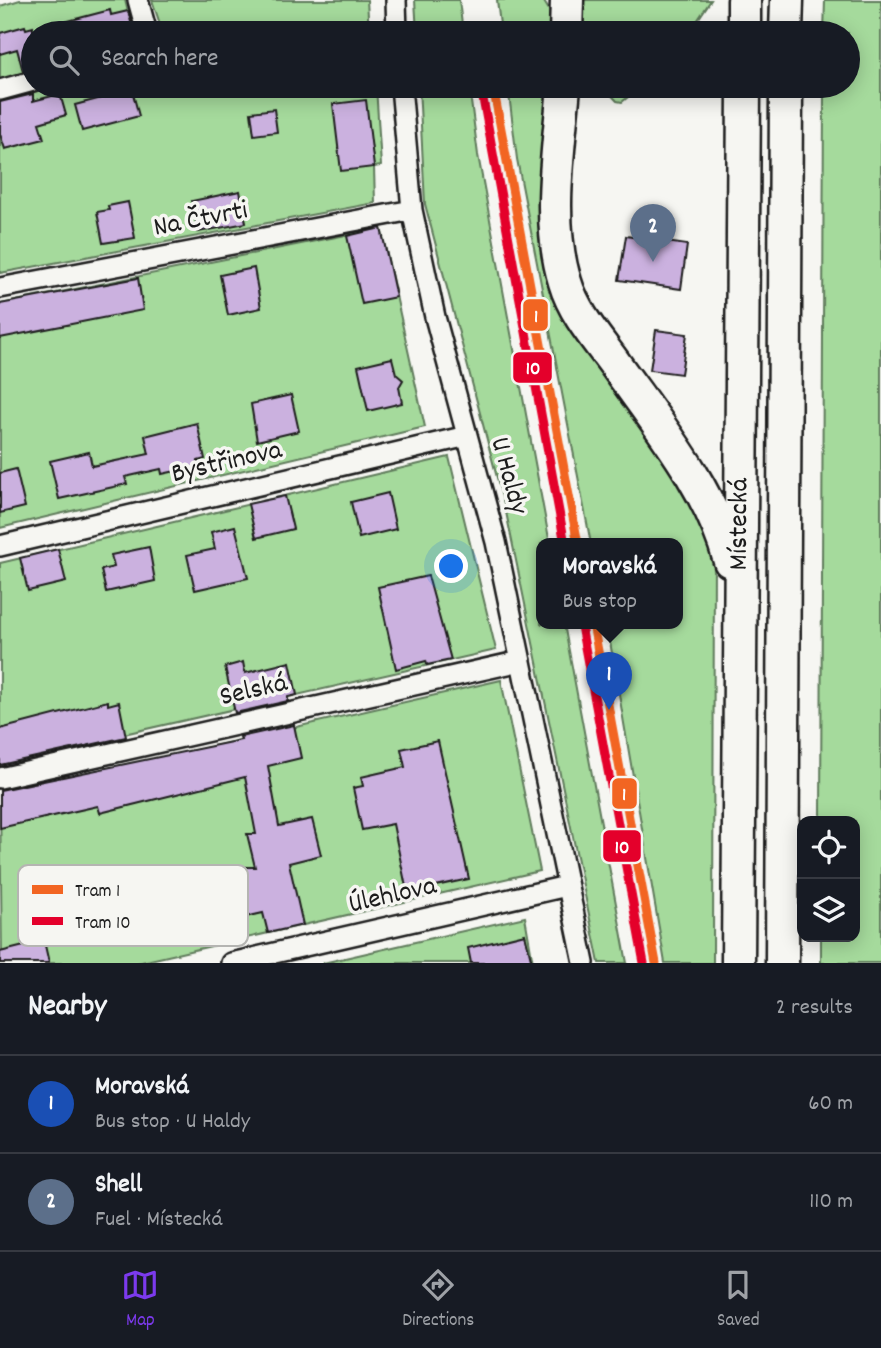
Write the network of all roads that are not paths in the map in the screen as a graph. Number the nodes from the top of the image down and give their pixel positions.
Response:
1 (138, 0) edge
2 (396, 0) edge
3 (567, 0) edge
4 (744, 0) edge
5 (786, 0) edge
6 (144, 21) edge
7 (397, 21) edge
8 (566, 21) edge
9 (744, 21) edge
10 (786, 21) edge
11 (21, 84) edge
12 (0, 90) edge
13 (402, 98) edge
14 (563, 98) edge
15 (744, 98) edge
16 (786, 98) edge
17 (412, 210) junction
18 (0, 288) edge
19 (467, 436) junction
20 (0, 546) edge
21 (739, 606) junction
22 (521, 661) junction
23 (0, 778) edge
24 (567, 886) junction
25 (231, 963) edge
26 (584, 963) edge
27 (738, 963) edge
28 (782, 963) edge

1 - 6 street
2 - 7 street
3 - 8 highway
4 - 9 highway
5 - 10 highway
11 - 12 street
13 - 17 street, U Haldy
14 - 21 highway
15 - 21 highway, Místecká
16 - 28 highway, Místecká
17 - 18 street, Na Čtvrti
17 - 19 street, U Haldy
19 - 20 street, Bystřinova
19 - 22 street, U Haldy
21 - 27 highway, Místecká
22 - 23 street, Selská
22 - 24 street, U Haldy
24 - 25 street, Úlehlova
24 - 26 street, U Haldy

